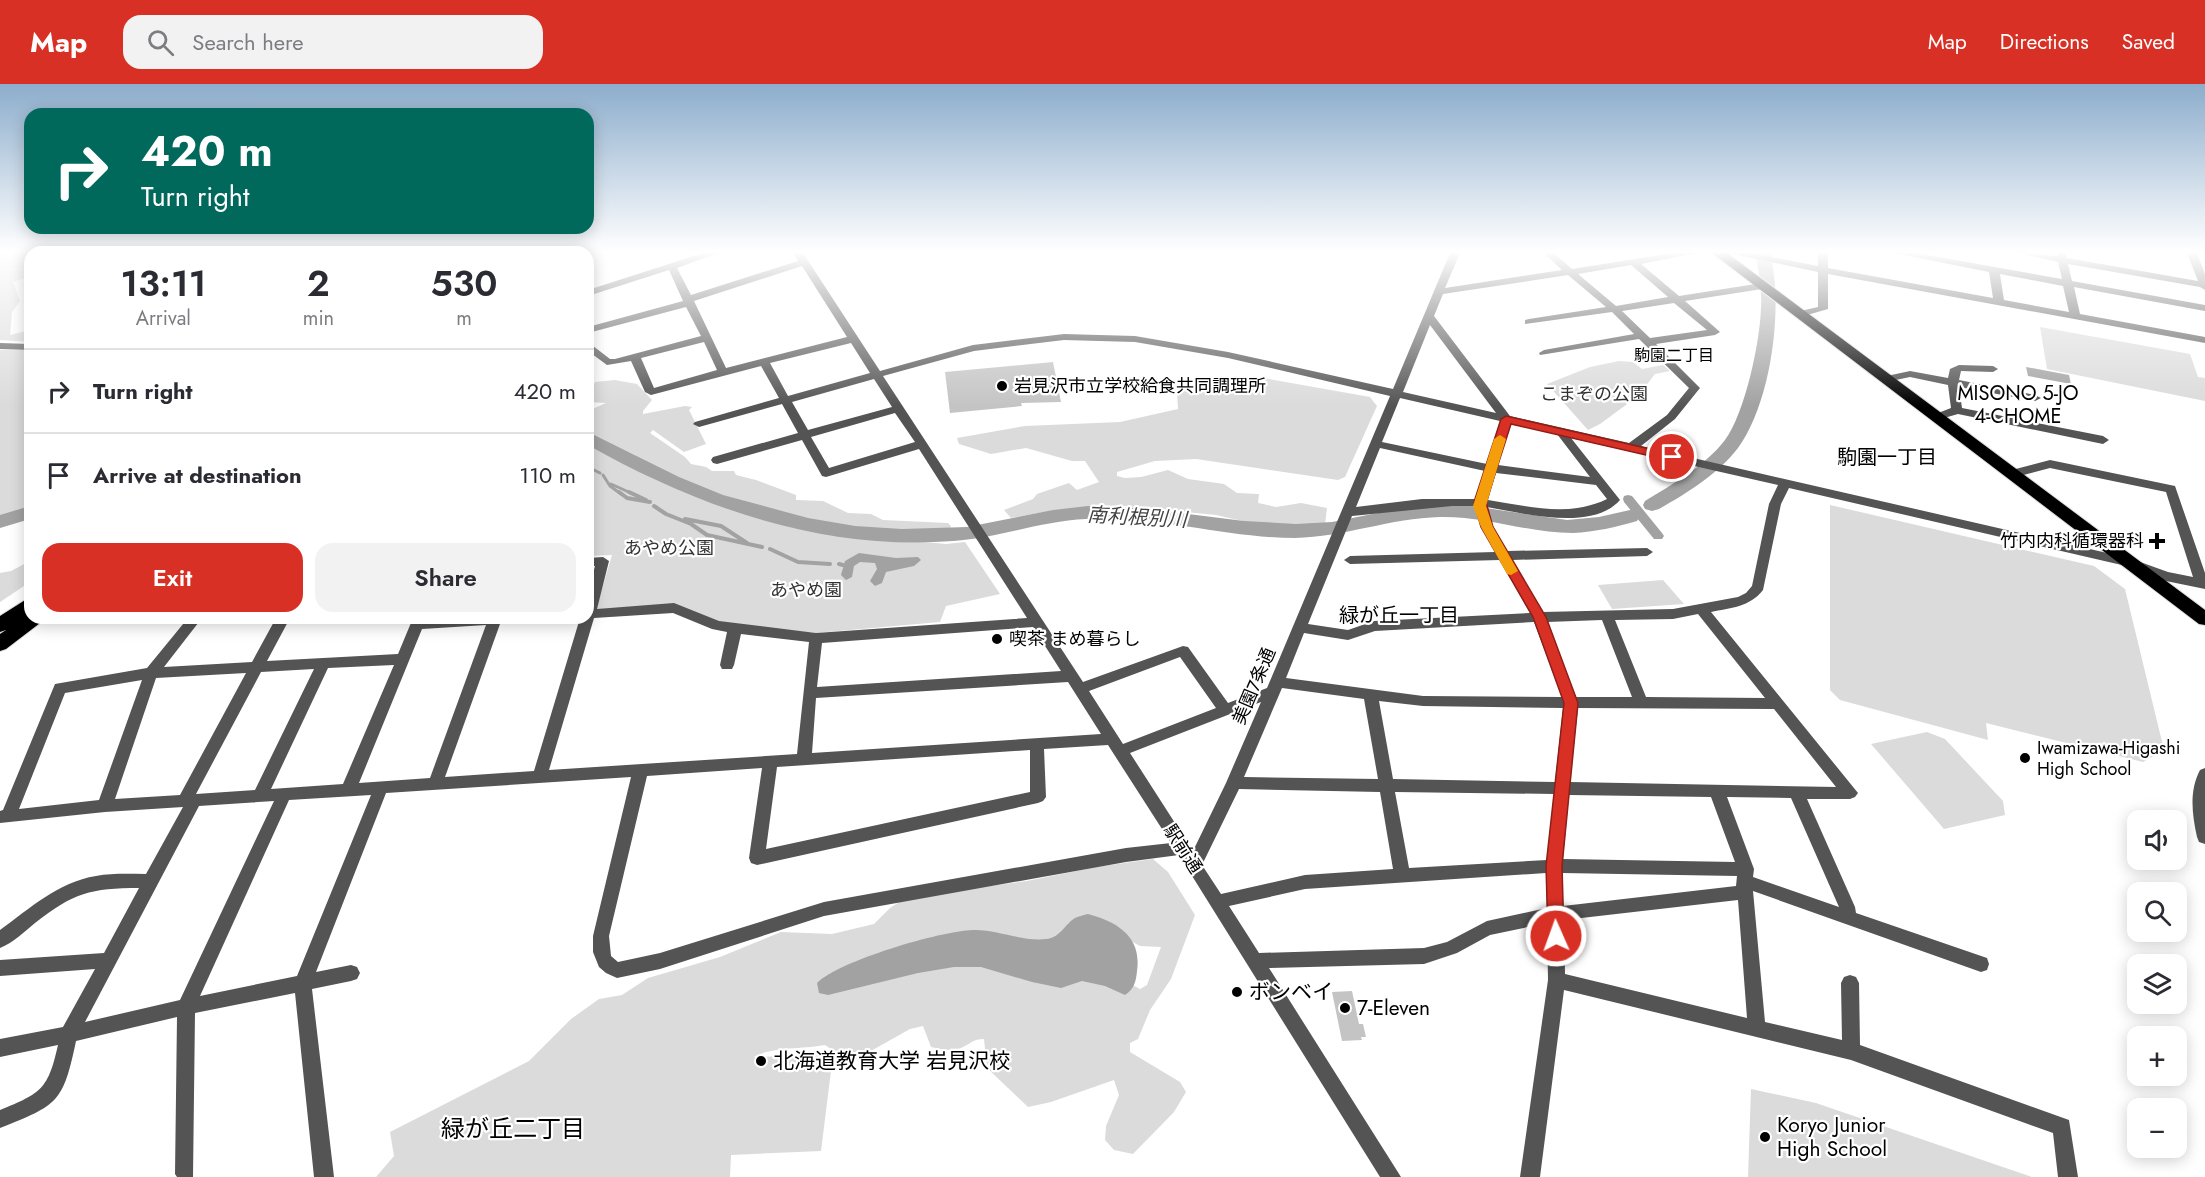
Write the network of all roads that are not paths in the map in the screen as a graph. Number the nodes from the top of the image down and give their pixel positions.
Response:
1 (681, 304) edge
2 (689, 304) edge
3 (831, 304) edge
4 (1434, 304) edge
5 (1608, 304) edge
6 (1645, 304) edge
7 (1682, 304) edge
8 (1794, 304) edge
9 (1823, 304) edge
10 (2010, 304) edge
11 (2072, 304) edge
12 (2182, 304) edge
13 (2205, 308) edge
14 (1614, 309) junction
15 (1806, 313) junction
16 (1429, 316) junction
17 (2075, 316) junction
18 (1529, 322) dead end
19 (594, 328) edge
20 (707, 339) junction
21 (853, 339) junction
22 (1644, 339) junction
23 (2205, 340) edge
24 (0, 346) edge
25 (24, 347) edge
26 (594, 350) edge
27 (1544, 353) dead end
28 (635, 357) junction
29 (764, 362) junction
30 (1993, 369) dead end
31 (723, 372) junction
32 (876, 373) junction
33 (1892, 377) junction
34 (1953, 382) junction
35 (1396, 394) junction
36 (2035, 398) dead end
37 (785, 400) junction
38 (899, 408) junction
39 (1948, 414) junction
40 (1506, 419) junction
41 (699, 423) dead end
42 (1561, 432) junction
43 (805, 436) junction
44 (2103, 440) dead end
45 (922, 444) junction
46 (1376, 444) junction
47 (1631, 448) junction
48 (717, 460) dead end
49 (1490, 468) junction
50 (2018, 472) junction
51 (1600, 482) junction
52 (1785, 483) junction
53 (1480, 504) junction
54 (1346, 515) junction
55 (1647, 552) dead end
56 (1503, 556) junction
57 (1350, 560) dead end
58 (594, 562) edge
59 (2130, 562) junction
60 (2166, 576) junction
61 (2204, 584) edge
62 (594, 594) edge
63 (2205, 605) edge
64 (24, 607) edge
65 (1701, 609) junction
66 (594, 615) edge
67 (1607, 616) junction
68 (1539, 617) junction
69 (2205, 619) edge
70 (1036, 622) junction
71 (26, 624) edge
72 (190, 624) edge
73 (280, 624) edge
74 (418, 624) edge
75 (493, 624) edge
76 (586, 624) edge
77 (0, 625) edge
78 (1299, 627) junction
79 (735, 628) junction
80 (816, 638) junction
81 (0, 644) edge
82 (402, 659) junction
83 (324, 663) junction
84 (727, 665) dead end
85 (255, 667) junction
86 (151, 673) junction
87 (1075, 682) junction
88 (1275, 687) junction
89 (809, 693) junction
90 (1371, 696) junction
91 (1571, 703) junction
92 (1641, 703) junction
93 (1778, 704) junction
94 (1224, 709) junction
95 (1116, 745) junction
96 (1037, 746) junction
97 (804, 761) junction
98 (770, 763) junction
99 (640, 772) junction
100 (2205, 774) edge
101 (539, 778) junction
102 (1234, 783) junction
103 (435, 785) junction
104 (1384, 785) junction
105 (381, 788) junction
106 (1562, 789) junction
107 (348, 790) junction
108 (1717, 792) junction
109 (1797, 794) junction
110 (284, 795) junction
111 (260, 796) junction
112 (189, 801) junction
113 (105, 806) junction
114 (4, 816) edge
115 (2205, 837) edge
116 (1183, 848) junction
117 (1194, 866) junction
118 (1554, 866) junction
119 (1402, 876) junction
120 (152, 881) junction
121 (1744, 881) junction
122 (1216, 902) junction
123 (1555, 914) junction
124 (1848, 918) junction
125 (0, 940) edge
126 (110, 960) junction
127 (1254, 961) junction
128 (1981, 964) dead end
129 (0, 968) edge
130 (351, 973) dead end
131 (1557, 980) junction
132 (303, 983) junction
133 (1850, 983) dead end
134 (186, 1008) junction
135 (1757, 1028) junction
136 (69, 1034) junction
137 (0, 1048) edge
138 (1851, 1051) junction
139 (0, 1119) edge
140 (184, 1176) edge
141 (324, 1177) edge
142 (1391, 1177) edge
143 (1530, 1177) edge
144 (2068, 1177) edge

1 - 19 street
2 - 20 street
3 - 21 street, 駅前通
4 - 16 street, 美園7条通
5 - 14 street
6 - 14 street
7 - 22 street
8 - 15 highway
9 - 15 street
10 - 17 street
11 - 17 street
12 - 13 street
14 - 18 street
14 - 22 street
15 - 33 highway
16 - 35 street, 美園7条通
16 - 40 street
17 - 23 street
20 - 28 street
20 - 31 street
21 - 29 street
21 - 32 street, 駅前通
22 - 27 street
22 - 47 street
24 - 25 street
26 - 28 street
28 - 31 street
29 - 31 street
29 - 37 street
30 - 34 street
32 - 35 street
32 - 37 street
32 - 38 street, 駅前通
33 - 34 street
33 - 39 highway
34 - 36 street
34 - 39 street
35 - 40 street
35 - 46 street, 美園7条通
37 - 41 street
37 - 43 street
38 - 43 street
38 - 45 street, 駅前通
39 - 44 street
39 - 50 highway
40 - 42 street
40 - 49 street
42 - 47 street
42 - 51 street
43 - 45 street
43 - 48 street
45 - 70 street, 駅前通
46 - 49 street
46 - 54 street, 美園7条通
47 - 52 street
49 - 51 street
49 - 53 street
50 - 59 highway
50 - 60 highway
50 - 61 street
51 - 53 street
52 - 59 street
52 - 65 street
53 - 54 street
53 - 56 street
54 - 78 street, 美園7条通
55 - 56 street
56 - 57 street
56 - 68 street
58 - 62 street
59 - 60 street
59 - 69 highway
60 - 61 street
60 - 63 highway
64 - 77 highway
65 - 67 street
65 - 93 street
66 - 79 street
67 - 68 street
67 - 92 street
68 - 78 street
68 - 91 street
70 - 80 street
70 - 87 street, 駅前通
71 - 81 highway
72 - 86 street
73 - 85 street
74 - 82 street
75 - 103 street
76 - 101 street
78 - 88 street, 美園7条通
79 - 80 street
79 - 84 street
80 - 89 street
82 - 83 street
82 - 107 street
83 - 85 street
83 - 111 street
85 - 86 street
85 - 112 street
86 - 113 street
86 - 114 street
87 - 89 street
87 - 94 street
87 - 95 street, 駅前通
88 - 90 street
88 - 94 street
88 - 102 street, 美園7条通
89 - 97 street
90 - 91 street
90 - 104 street
91 - 92 street
91 - 106 street
92 - 93 street
93 - 109 street
94 - 95 street
95 - 96 street
95 - 116 street, 駅前通
96 - 97 street
96 - 98 street
97 - 98 street
98 - 99 street
99 - 101 street
99 - 116 street
100 - 115 street
101 - 103 street
102 - 104 street
102 - 117 street, 美園7条通
103 - 105 street
104 - 106 street
104 - 119 street
105 - 107 street
105 - 132 street
106 - 108 street
106 - 118 street
107 - 110 street
108 - 109 street
108 - 121 street
109 - 124 street
110 - 111 street
110 - 134 street
111 - 112 street
112 - 113 street
112 - 120 street
113 - 114 street
116 - 117 street, 駅前通
117 - 122 street, 駅前通
118 - 119 street
118 - 121 street
118 - 123 street
119 - 122 street
120 - 125 street
120 - 126 street
121 - 123 street
121 - 124 street
121 - 135 street
122 - 127 street, 駅前通
123 - 127 street
123 - 131 street
124 - 128 street
126 - 129 street
126 - 136 street
127 - 142 street, 駅前通
130 - 132 street
131 - 135 street
131 - 143 street
132 - 134 street
132 - 141 street
133 - 138 street
134 - 136 street
134 - 140 street
135 - 138 street
136 - 137 street
136 - 139 street
138 - 144 street

